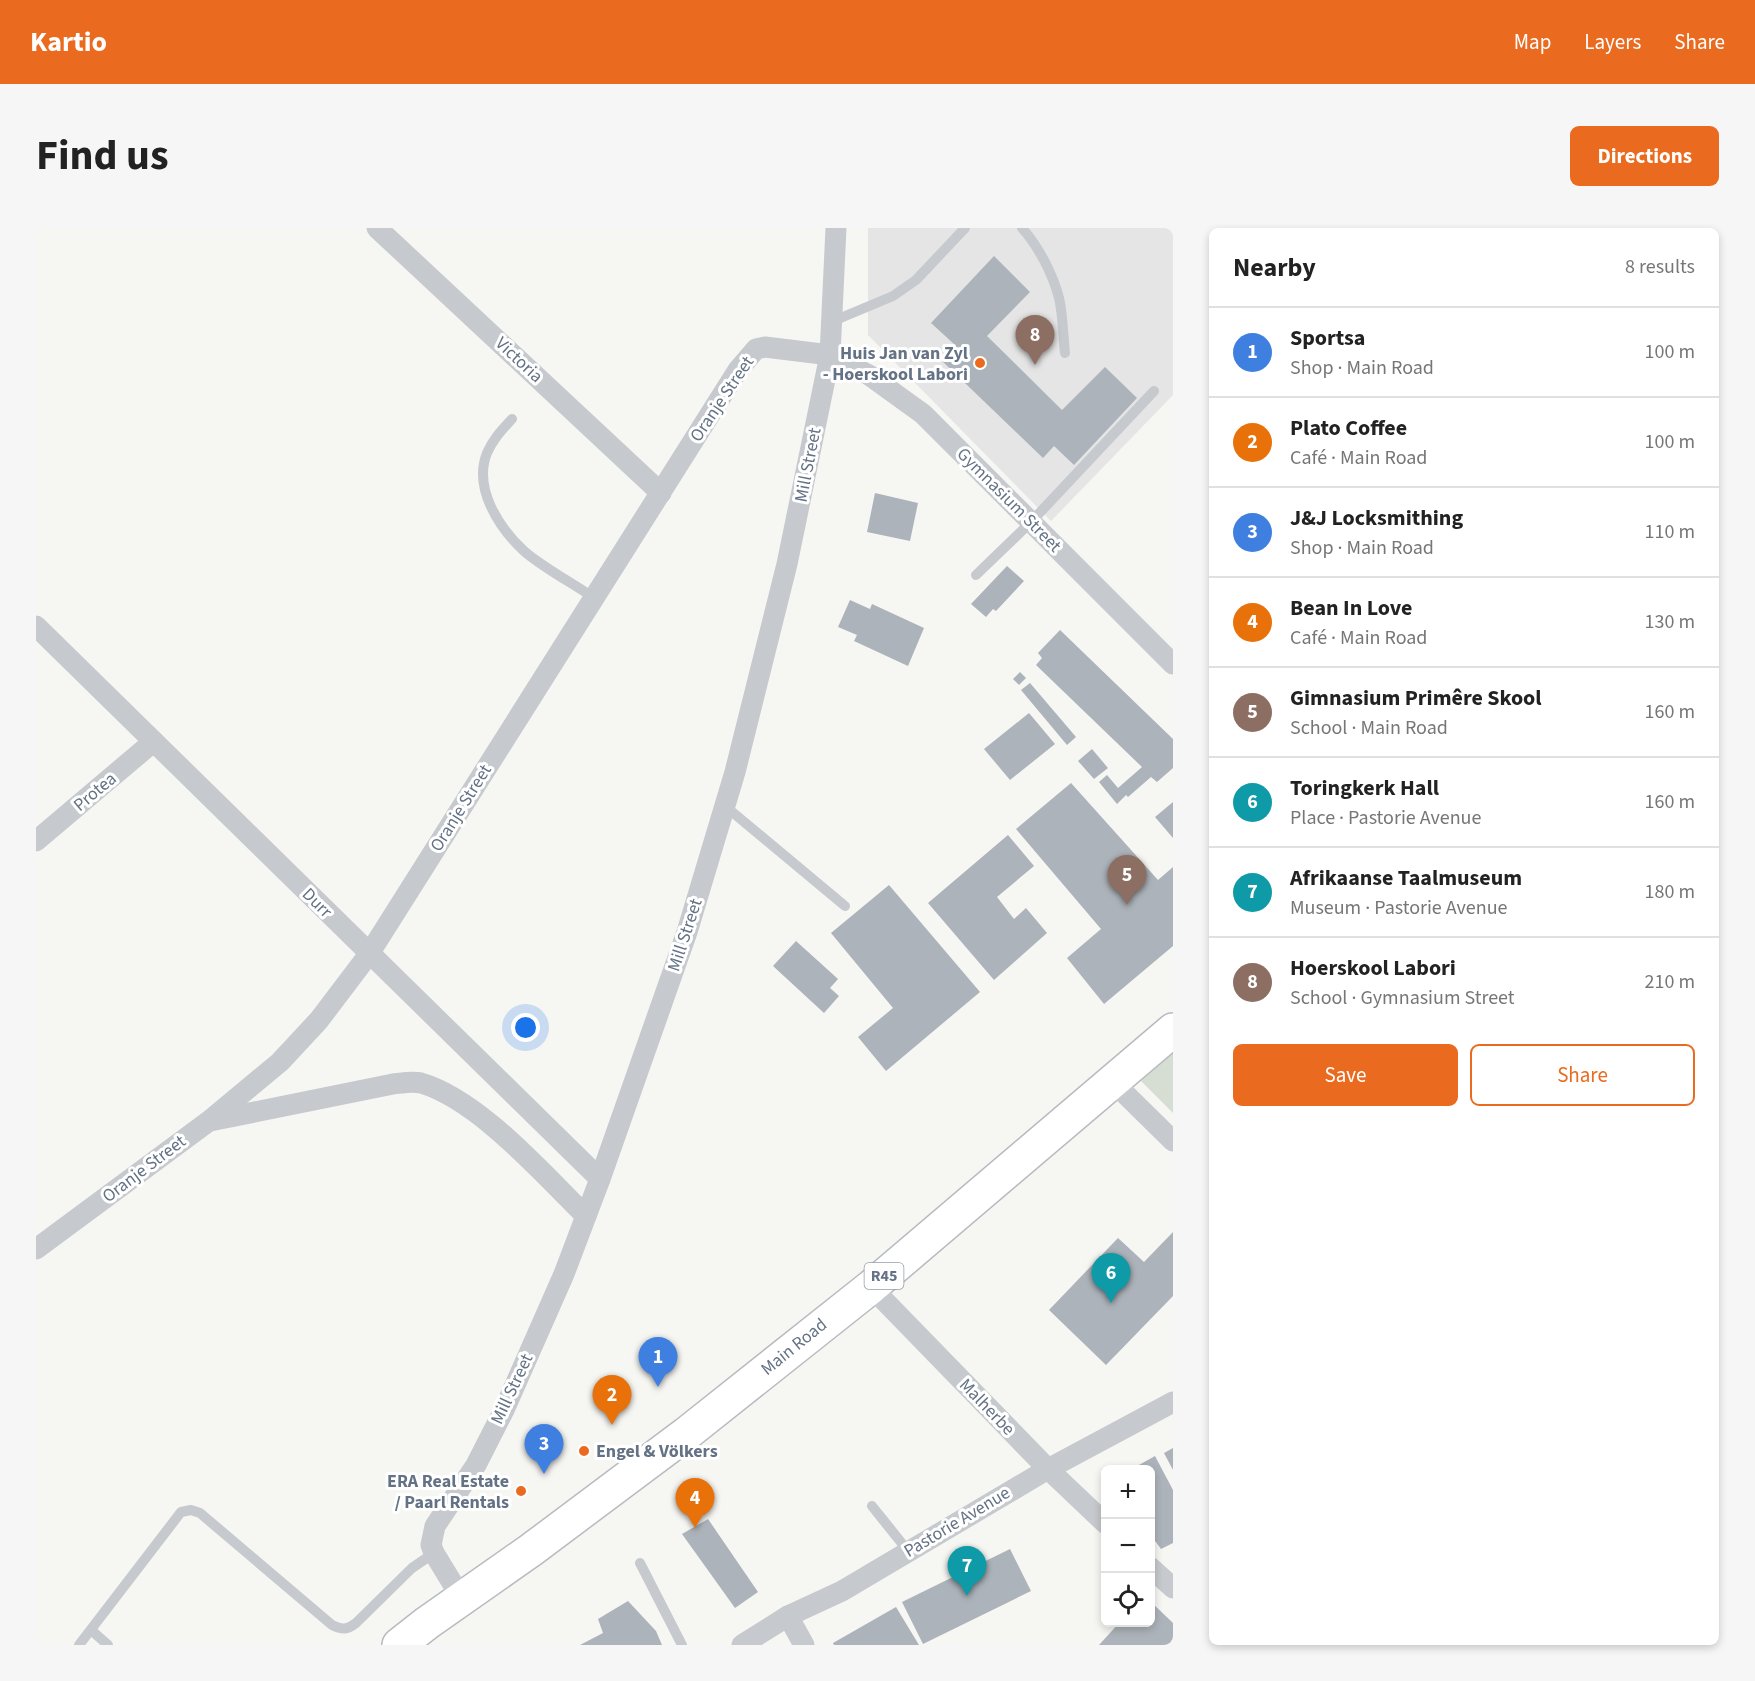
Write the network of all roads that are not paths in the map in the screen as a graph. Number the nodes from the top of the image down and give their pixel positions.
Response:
1 (377, 228) edge
2 (836, 228) edge
3 (965, 228) edge
4 (1022, 228) edge
5 (831, 322) junction
6 (1065, 353) dead end
7 (830, 355) junction
8 (1154, 391) dead end
9 (512, 419) dead end
10 (661, 493) junction
11 (1031, 522) junction
12 (976, 575) dead end
13 (594, 598) junction
14 (36, 626) edge
15 (1173, 664) edge
16 (153, 742) junction
17 (725, 806) junction
18 (36, 841) edge
19 (845, 906) dead end
20 (369, 954) junction
21 (1173, 1029) edge
22 (1113, 1082) junction
23 (208, 1121) junction
24 (1173, 1141) edge
25 (600, 1179) junction
26 (586, 1216) junction
27 (36, 1249) edge
28 (871, 1287) junction
29 (1173, 1402) edge
30 (1048, 1469) junction
31 (872, 1506) dead end
32 (1101, 1519) edge
33 (908, 1551) junction
34 (434, 1553) junction
35 (640, 1563) dead end
36 (1155, 1572) edge
37 (1173, 1588) edge
38 (462, 1599) junction
39 (788, 1616) junction
40 (91, 1630) junction
41 (79, 1645) edge
42 (108, 1645) edge
43 (399, 1645) edge
44 (682, 1645) edge
45 (742, 1645) edge
46 (804, 1645) edge

1 - 10 street, Victoria
2 - 5 street, Mill Street
3 - 5 lane
4 - 6 lane
5 - 7 street, Mill Street
7 - 10 street, Oranje Street
7 - 11 street, Gymnasium Street
7 - 17 street, Mill Street
8 - 11 lane
9 - 13 lane
10 - 13 street, Oranje Street
11 - 12 lane
11 - 15 street, Gymnasium Street
13 - 20 street, Oranje Street
14 - 16 street, Durr
16 - 18 street, Protea
16 - 20 street, Durr
17 - 19 lane
17 - 25 street, Mill Street
20 - 23 street, Oranje Street
20 - 25 street, Durr
21 - 22 main road, Main Road / R45
22 - 24 street
22 - 28 main road, Main Road / R45
23 - 26 street
23 - 27 street, Oranje Street
25 - 26 street, Mill Street
26 - 34 street, Mill Street
28 - 30 street, Malherbe
28 - 38 main road, Main Road / R45
29 - 30 street, Pastorie Avenue
30 - 32 street, Malherbe
30 - 33 street, Pastorie Avenue
31 - 33 lane
33 - 39 street, Pastorie Avenue
34 - 38 street
34 - 40 lane
35 - 44 lane
36 - 37 street
38 - 43 main road, Main Road / R45
39 - 45 street, Pastorie Avenue
39 - 46 street
40 - 41 lane
40 - 42 lane

